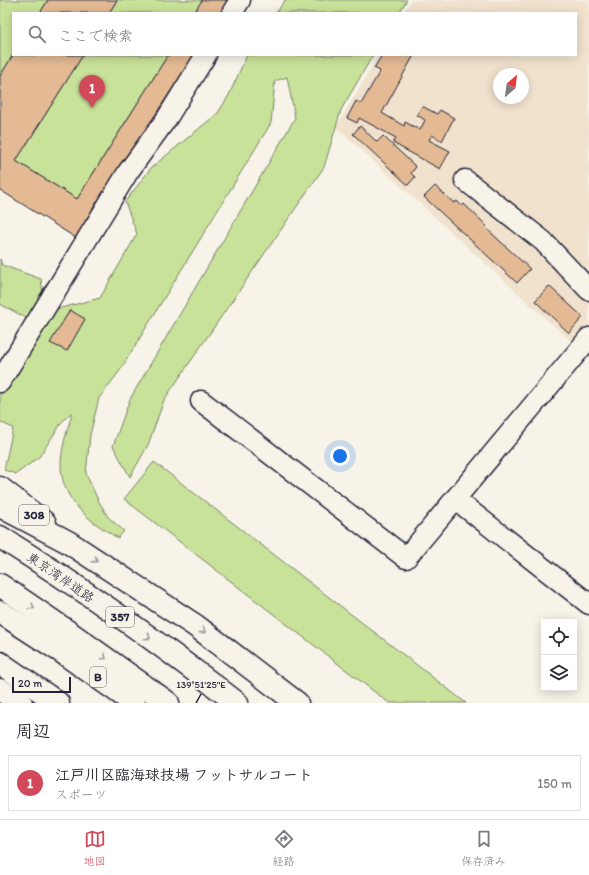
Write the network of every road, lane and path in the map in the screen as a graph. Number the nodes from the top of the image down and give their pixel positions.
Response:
1 (240, 0) edge
2 (233, 12) edge
3 (205, 56) edge
4 (465, 180) dead end
5 (589, 290) edge
6 (589, 338) edge
7 (0, 382) edge
8 (201, 401) dead end
9 (0, 488) edge
10 (455, 499) junction
11 (0, 506) edge
12 (0, 537) edge
13 (68, 542) junction
14 (0, 586) edge
15 (0, 604) edge
16 (589, 604) edge
17 (0, 612) edge
18 (67, 643) junction
19 (0, 663) edge
20 (0, 670) edge
21 (38, 688) junction
22 (0, 690) edge
23 (21, 703) edge
24 (58, 703) edge
25 (134, 703) edge
26 (168, 703) edge
27 (237, 703) edge
28 (297, 703) edge

1 - 2 lane
3 - 7 lane
4 - 5 lane
6 - 10 lane
8 - 10 lane
9 - 13 main road, 308
10 - 16 lane
11 - 13 main road
12 -> 27 main road, 東京湾岸道路 / 357
13 -> 28 main road
14 -> 18 main road
15 - 18 main road
17 - 18 main road, B
18 - 25 main road, B
18 -> 26 main road
19 - 21 main road
20 - 21 main road
21 - 24 main road
22 - 23 main road

